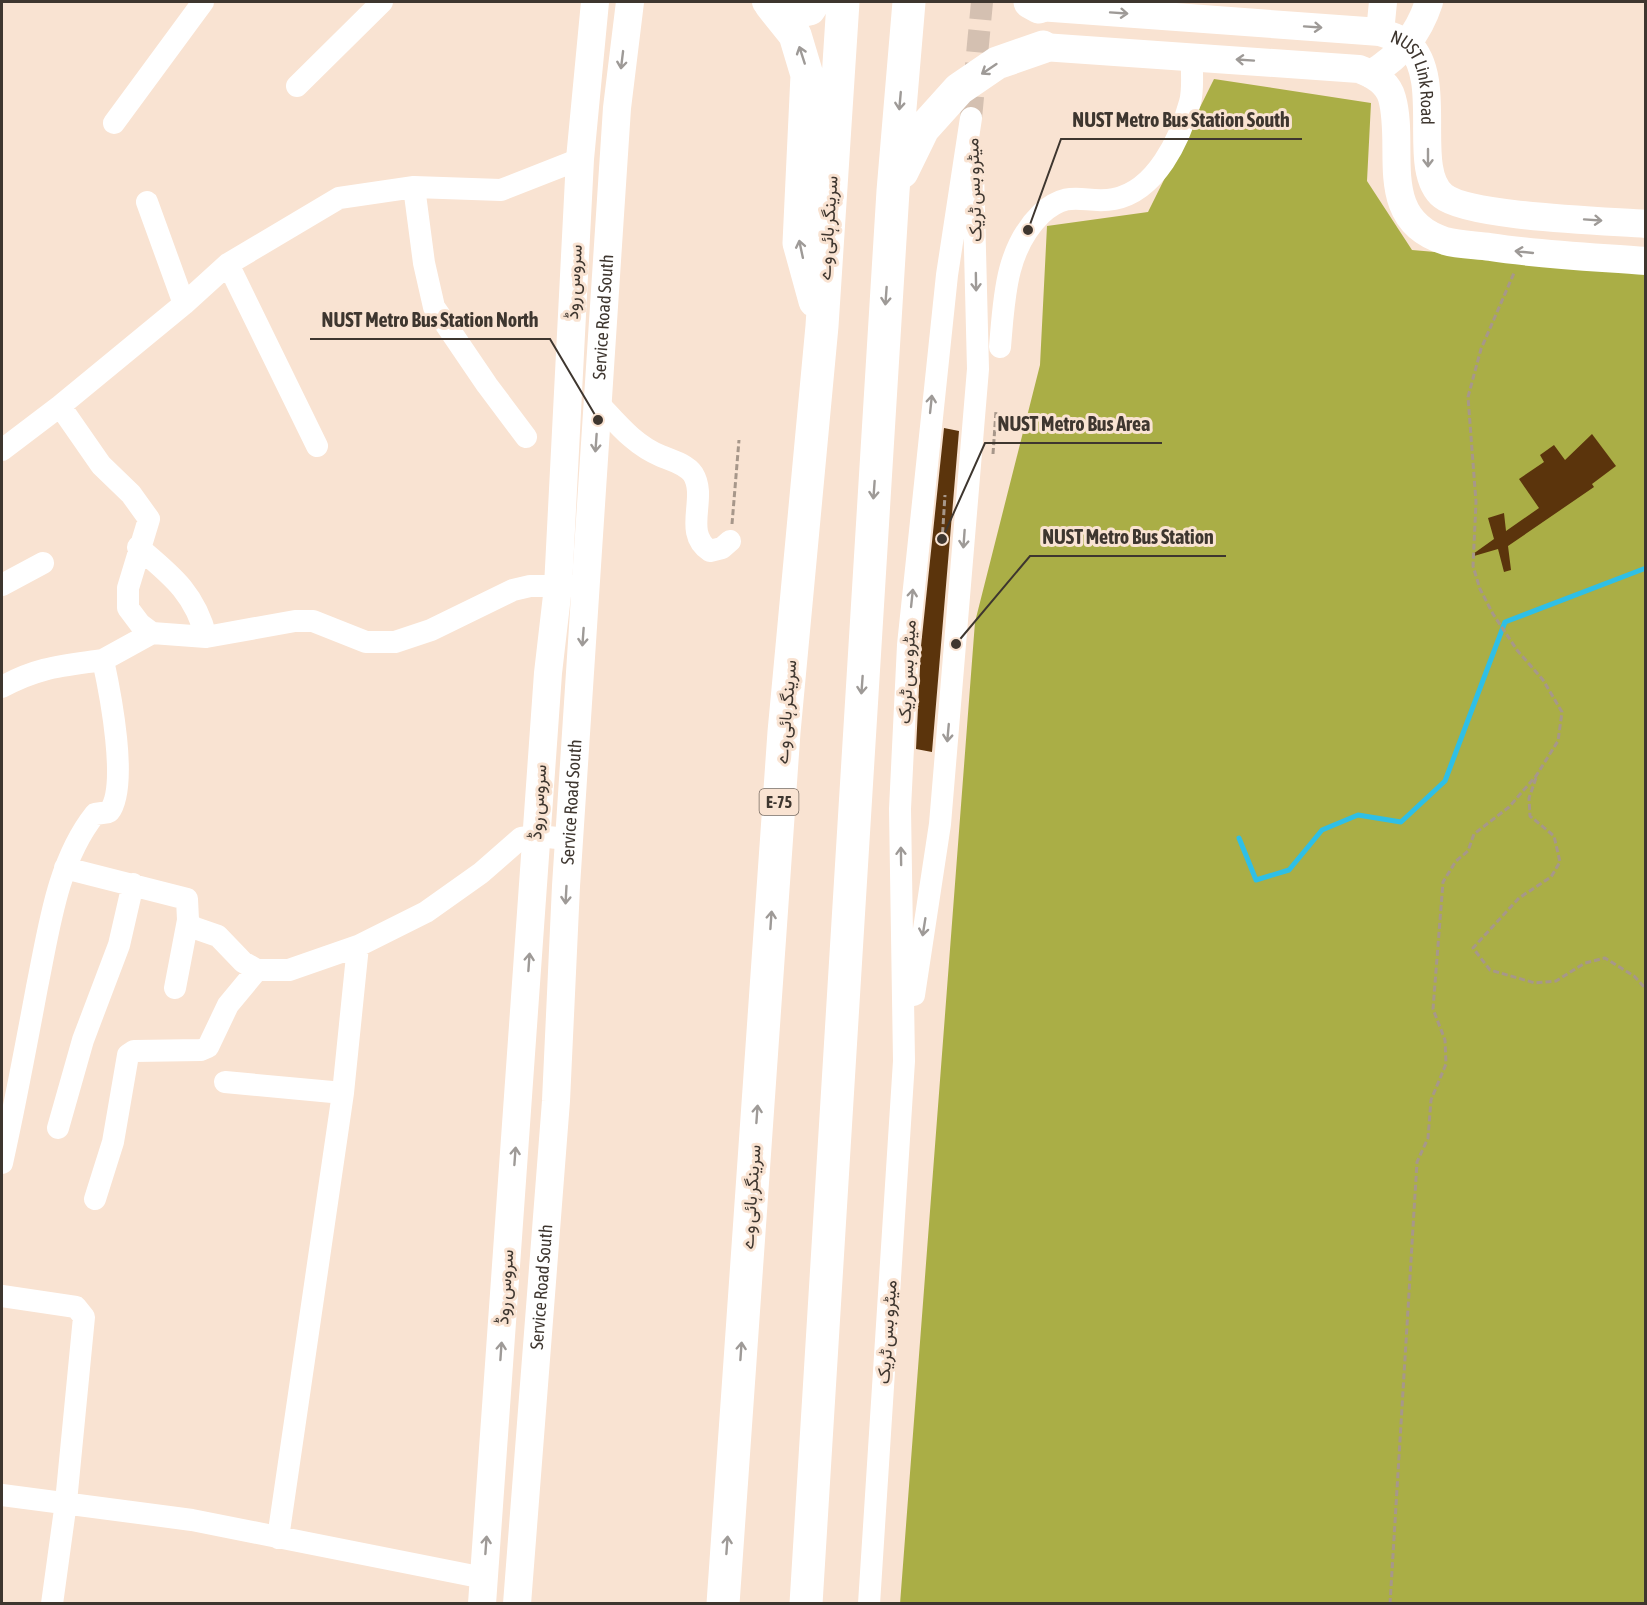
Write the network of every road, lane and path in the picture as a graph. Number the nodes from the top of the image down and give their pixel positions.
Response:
1 (203, 2) edge
2 (381, 2) edge
3 (595, 2) edge
4 (630, 2) edge
5 (817, 2) edge
6 (843, 2) edge
7 (909, 2) edge
8 (1383, 2) edge
9 (1429, 2) edge
10 (1035, 4) edge
11 (774, 5) edge
12 (1380, 32) junction
13 (1409, 45) junction
14 (1043, 47) joint
15 (1192, 56) junction
16 (1371, 74) junction
17 (297, 86) dead end
18 (114, 123) dead end
19 (580, 159) junction
20 (414, 187) junction
21 (893, 191) junction
22 (147, 202) dead end
23 (1646, 224) edge
24 (1523, 252) junction
25 (1646, 261) edge
26 (228, 264) junction
27 (184, 304) junction
28 (822, 326) junction
29 (1000, 347) dead end
30 (598, 403) junction
31 (60, 406) junction
32 (526, 437) dead end
33 (739, 440) dead end
34 (317, 446) dead end
35 (2, 450) edge
36 (945, 494) dead end
37 (730, 541) joint
38 (138, 547) junction
39 (942, 548) dead end
40 (43, 563) dead end
41 (2, 585) edge
42 (558, 586) junction
43 (586, 586) junction
44 (152, 633) junction
45 (206, 637) junction
46 (103, 660) junction
47 (2, 687) edge
48 (576, 745) junction
49 (542, 747) junction
50 (1536, 777) junction
51 (536, 836) junction
52 (569, 839) junction
53 (65, 868) junction
54 (134, 884) junction
55 (188, 920) junction
56 (358, 946) junction
57 (257, 970) junction
58 (175, 988) dead end
59 (1646, 990) edge
60 (904, 1061) junction
61 (225, 1082) dead end
62 (343, 1093) junction
63 (58, 1128) dead end
64 (2, 1163) edge
65 (94, 1199) dead end
66 (2, 1296) edge
67 (2, 1496) edge
68 (66, 1502) junction
69 (278, 1538) junction
70 (483, 1591) edge
71 (52, 1604) edge
72 (517, 1604) edge
73 (723, 1604) edge
74 (806, 1604) edge
75 (869, 1604) edge
76 (1390, 1604) edge

1 - 18 street
2 - 17 street
3 - 19 main road, سروس روڈ
4 -> 30 main road, Service Road South
5 - 11 main road
6 - 28 highway, سرینگر ہائی وے / E-75
7 -> 21 highway
8 - 12 main road
9 - 13 main road
10 -> 12 main road, NUST Link Road
28 -> 11 highway
12 - 13 main road, NUST Link Road
13 - 16 main road
13 -> 23 main road, NUST Link Road
14 - 15 main road, NUST Link Road
14 -> 21 highway
16 -> 15 main road, NUST Link Road
15 - 29 street
16 - 24 main road, NUST Link Road
19 - 20 street
19 - 42 main road, سروس روڈ
20 - 26 street
20 - 32 street
21 -> 74 highway
22 - 27 street
25 -> 24 main road, NUST Link Road
24 - 50 path
26 - 27 street
26 - 34 street
27 - 31 street
73 -> 28 highway, سرینگر ہائی وے / E-75
30 - 37 street
30 -> 43 main road, Service Road South
31 - 35 street
31 - 38 street
33 - 37 path
36 - 39 path
38 - 44 street
38 - 45 street
40 - 41 street
42 - 43 street
42 - 45 street
42 - 49 main road, سروس روڈ
43 -> 48 main road, Service Road South
44 - 45 street
44 - 46 street
46 - 47 street
46 - 53 street
48 - 49 main road
48 - 52 main road, Service Road South
49 - 51 main road, سروس روڈ
50 - 59 path
50 - 76 path
51 - 52 street
51 - 56 street
70 -> 51 main road, سروس روڈ
52 -> 72 main road, Service Road South
53 - 54 street
53 - 64 street
54 - 55 street
54 - 63 street
55 - 57 street
55 - 58 street
56 - 57 street
56 - 62 street
57 - 65 street
60 -> 60 street, میٹرو بس ٹریک
60 - 75 street, میٹرو بس ٹریک
61 - 62 street
62 - 69 street
66 - 68 street
67 - 68 street
68 - 69 street
68 - 71 street
69 - 70 street

